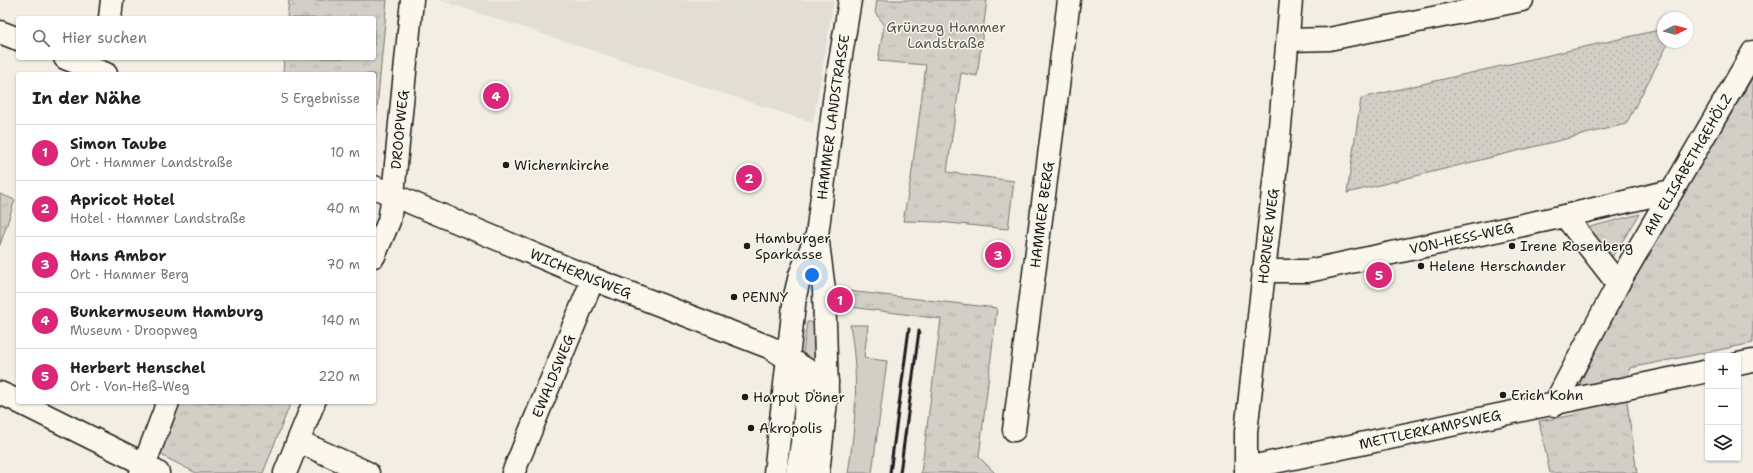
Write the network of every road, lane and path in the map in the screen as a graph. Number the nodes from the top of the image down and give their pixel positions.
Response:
1 (112, 0) edge
2 (412, 0) edge
3 (850, 0) edge
4 (1069, 0) edge
5 (1291, 0) edge
6 (1522, 0) edge
7 (110, 16) edge
8 (0, 32) edge
9 (16, 38) edge
10 (1288, 40) junction
11 (1753, 52) edge
12 (70, 60) edge
13 (107, 60) edge
14 (101, 72) edge
15 (106, 72) edge
16 (384, 191) edge
17 (1671, 191) junction
18 (1566, 216) junction
19 (817, 235) junction
20 (376, 251) edge
21 (1263, 272) junction
22 (593, 279) junction
23 (1618, 284) junction
24 (788, 358) junction
25 (1753, 361) edge
26 (1741, 363) edge
27 (1705, 372) edge
28 (827, 382) junction
29 (0, 392) edge
30 (16, 400) edge
31 (23, 404) edge
32 (167, 404) edge
33 (313, 404) edge
34 (1554, 404) junction
35 (1014, 430) dead end
36 (298, 441) junction
37 (148, 470) edge
38 (1246, 471) edge
39 (285, 473) edge
40 (368, 473) edge
41 (514, 473) edge
42 (775, 473) edge
43 (797, 473) edge
44 (818, 473) edge

1 - 7 street
2 - 16 street, DROOPWEG
3 - 19 street, HAMMER LANDSTRASSE
4 - 35 street, HAMMER BERG
5 - 10 street, HORNER WEG
6 - 10 street
8 - 9 street
10 - 21 street, HORNER WEG
11 - 17 street, AM ELISABETHGEHÖLZ
12 - 14 street
13 - 15 street
16 - 20 street, DROOPWEG
16 - 22 street, WICHERNSWEG
17 - 18 street, VON-HESS-WEG
17 - 23 street, AM ELISABETHGEHÖLZ
18 - 21 street, VON-HESS-WEG
18 - 23 street
19 - 24 street, HAMMER LANDSTRASSE
19 - 28 street, HAMMER LANDSTRASSE
21 - 38 street, HORNER WEG
22 - 24 street, WICHERNSWEG
22 - 41 street, EWALDSWEG
23 - 34 street, AM ELISABETHGEHÖLZ
24 - 28 street, WICHERNSWEG
24 - 42 street, HAMMER LANDSTRASSE
24 - 43 street
25 - 26 street
27 - 34 street, METTLERKAMPSWEG
28 - 44 street, HAMMER LANDSTRASSE
29 - 30 street
31 - 37 street
32 - 37 street
33 - 36 street
34 - 38 street, METTLERKAMPSWEG
36 - 39 street
36 - 40 street

